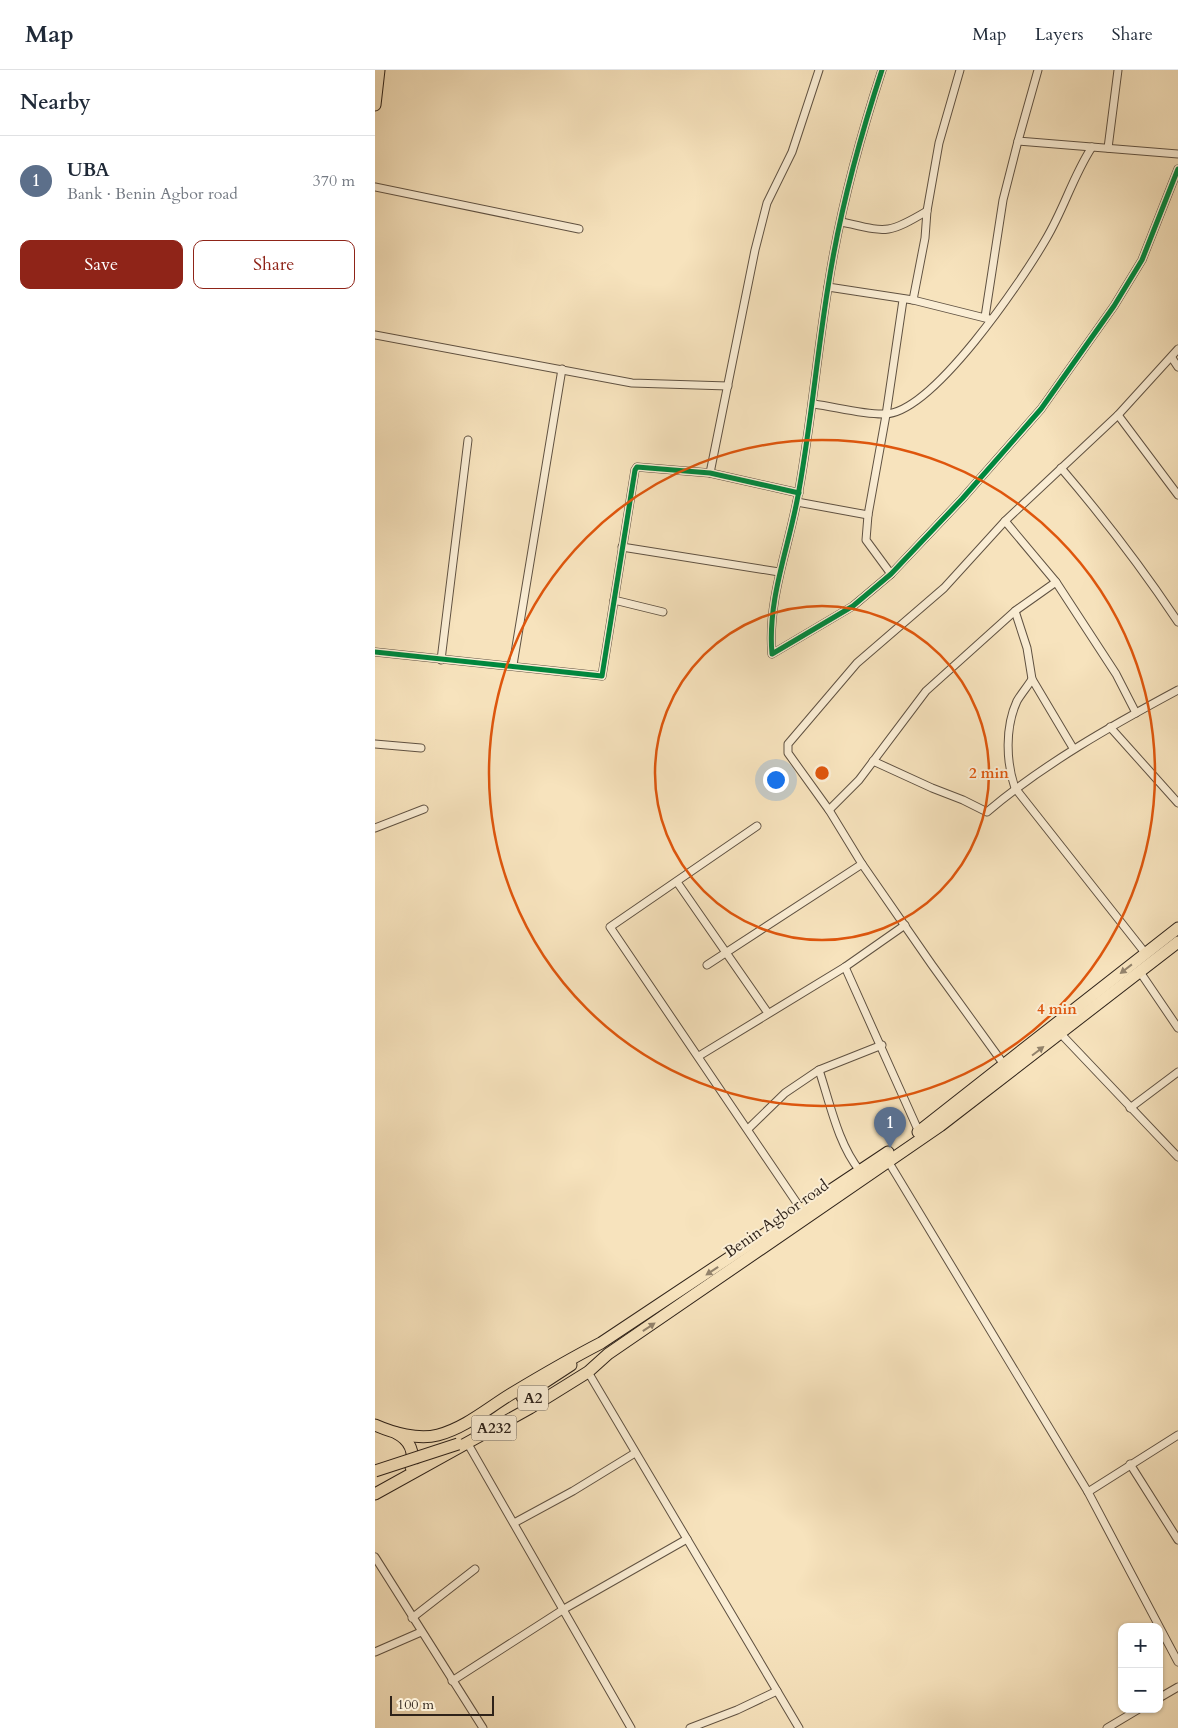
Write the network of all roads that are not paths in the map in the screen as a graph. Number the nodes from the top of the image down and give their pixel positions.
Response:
1 (379, 70) edge
2 (819, 70) edge
3 (882, 70) edge
4 (959, 70) edge
5 (1039, 70) edge
6 (1119, 70) edge
7 (375, 105) edge
8 (1017, 141) junction
9 (1092, 147) junction
10 (1108, 148) junction
11 (1178, 154) edge
12 (1178, 169) edge
13 (375, 187) edge
14 (927, 211) junction
15 (842, 222) junction
16 (579, 229) dead end
17 (828, 287) junction
18 (903, 300) junction
19 (913, 300) junction
20 (988, 318) junction
21 (375, 335) edge
22 (1178, 349) edge
23 (1172, 358) junction
24 (1178, 367) edge
25 (562, 369) junction
26 (727, 386) junction
27 (814, 404) junction
28 (887, 415) junction
29 (1118, 415) junction
30 (468, 440) dead end
31 (1061, 468) junction
32 (710, 473) junction
33 (799, 493) junction
34 (1178, 495) edge
35 (797, 502) junction
36 (868, 515) junction
37 (1005, 521) junction
38 (622, 547) junction
39 (779, 572) junction
40 (891, 574) junction
41 (1057, 582) junction
42 (614, 600) junction
43 (1015, 611) junction
44 (663, 612) dead end
45 (1178, 622) edge
46 (375, 652) edge
47 (441, 660) junction
48 (513, 665) junction
49 (1032, 679) junction
50 (1178, 690) edge
51 (1136, 713) junction
52 (1110, 727) junction
53 (375, 744) edge
54 (421, 748) dead end
55 (1073, 748) junction
56 (873, 761) junction
57 (1015, 788) junction
58 (1178, 803) edge
59 (424, 809) dead end
60 (829, 810) junction
61 (757, 826) dead end
62 (375, 828) edge
63 (862, 864) junction
64 (677, 882) junction
65 (905, 924) junction
66 (1178, 928) edge
67 (1178, 942) edge
68 (724, 952) junction
69 (1146, 954) junction
70 (707, 965) dead end
71 (845, 968) junction
72 (1141, 972) junction
73 (768, 1013) junction
74 (1178, 1028) edge
75 (1061, 1034) junction
76 (882, 1045) junction
77 (699, 1056) junction
78 (1005, 1066) junction
79 (819, 1070) junction
80 (1178, 1072) edge
81 (1130, 1108) junction
82 (748, 1129) junction
83 (919, 1132) junction
84 (1178, 1157) edge
85 (888, 1161) junction
86 (860, 1171) junction
87 (803, 1213) junction
88 (601, 1343) junction
89 (608, 1354) junction
90 (588, 1372) junction
91 (375, 1425) edge
92 (388, 1431) junction
93 (375, 1434) edge
94 (1178, 1435) edge
95 (460, 1441) junction
96 (635, 1453) junction
97 (375, 1464) edge
98 (1130, 1464) junction
99 (375, 1472) edge
100 (397, 1482) junction
101 (375, 1483) edge
102 (1088, 1492) junction
103 (375, 1494) edge
104 (514, 1523) junction
105 (687, 1539) junction
106 (1178, 1540) edge
107 (375, 1557) edge
108 (475, 1569) dead end
109 (564, 1609) junction
110 (412, 1618) junction
111 (421, 1632) junction
112 (375, 1652) edge
113 (1178, 1662) edge
114 (452, 1681) junction
115 (1178, 1687) edge
116 (777, 1691) junction
117 (1163, 1696) edge
118 (1132, 1713) edge
119 (483, 1728) edge
120 (631, 1728) edge
121 (690, 1728) edge
122 (798, 1728) edge
123 (1107, 1728) edge

1 - 7 highway
2 - 26 street
3 - 15 street
4 - 14 street
5 - 8 street
6 - 10 street
8 - 9 street
8 - 20 street
9 - 10 street
9 - 20 street
10 - 11 street
12 - 40 street
13 - 16 street
14 - 15 street
14 - 19 street
15 - 17 street
17 - 18 street
17 - 27 street
18 - 19 street
18 - 28 street
19 - 20 street
20 - 28 street
21 - 25 street
22 - 23 street
23 - 24 street
23 - 29 street
25 - 26 street
25 - 48 street
26 - 32 street
27 - 28 street
27 - 33 street
28 - 36 street
29 - 31 street
29 - 34 street
30 - 47 street
31 - 37 street
31 - 45 street
32 - 33 street
32 - 38 street
33 - 35 street
35 - 36 street
35 - 39 street
36 - 40 street
37 - 41 street
37 - 60 street
38 - 39 street
38 - 42 street
39 - 40 street
41 - 43 street
41 - 51 street
42 - 44 street
42 - 48 street
43 - 49 street
43 - 56 street
46 - 47 street
47 - 48 street
49 - 55 street
49 - 57 street
50 - 51 street
51 - 52 street
52 - 55 street
52 - 58 street
53 - 54 street
55 - 57 street
56 - 57 street
56 - 60 street
57 - 69 street
59 - 62 street
60 - 63 street
61 - 64 street
63 - 65 street
63 - 68 street
64 - 68 street
64 - 77 street
65 - 71 street
65 - 78 street
66 - 69 highway, Benin Agbor road / A2
67 - 72 highway, Benin Agbor road / A2
68 - 70 street
68 - 73 street
69 -> 78 highway, Benin Agbor road / A2
71 - 73 street
71 - 76 street
72 - 74 street
72 - 75 highway, Benin Agbor road / A2
73 - 77 street
75 - 81 street
85 -> 75 highway, Benin Agbor road / A2
76 - 79 street
76 - 83 street
77 - 82 street
78 - 83 highway, Benin Agbor road / A2
79 - 82 street
79 - 86 street
80 - 81 street
81 - 84 street
82 - 87 street
83 - 86 highway, Benin Agbor road / A2
85 - 87 highway, Benin Agbor road / A2
85 - 102 street
86 - 87 highway, Benin Agbor road / A2
87 -> 88 highway, Benin Agbor road / A2
89 -> 87 highway, Benin Agbor road / A2
88 - 92 highway, Benin Agbor road / A232
88 - 95 highway, A2
89 - 90 highway, Benin Agbor road / A232
89 - 95 highway, A2
90 - 95 highway, Benin Agbor road / A232
90 - 96 street
91 - 92 highway, Benin Agbor road / A232
92 - 93 highway
92 - 100 highway
94 - 98 street
95 - 97 highway, A2
95 - 99 highway, A2, bridge
95 - 100 highway, Benin Agbor road / A232
95 - 104 street
96 - 104 street
96 - 105 street
98 - 102 street
98 - 106 street
100 - 101 highway
100 - 103 highway, Benin Agbor road / A232
102 - 113 street
104 - 109 street
105 - 109 street
105 - 116 street
107 - 110 street
108 - 110 street
109 - 114 street
109 - 120 street
110 - 111 street
111 - 112 street
111 - 114 street
114 - 119 street
115 - 117 street
116 - 121 street
116 - 122 street
118 - 123 street

